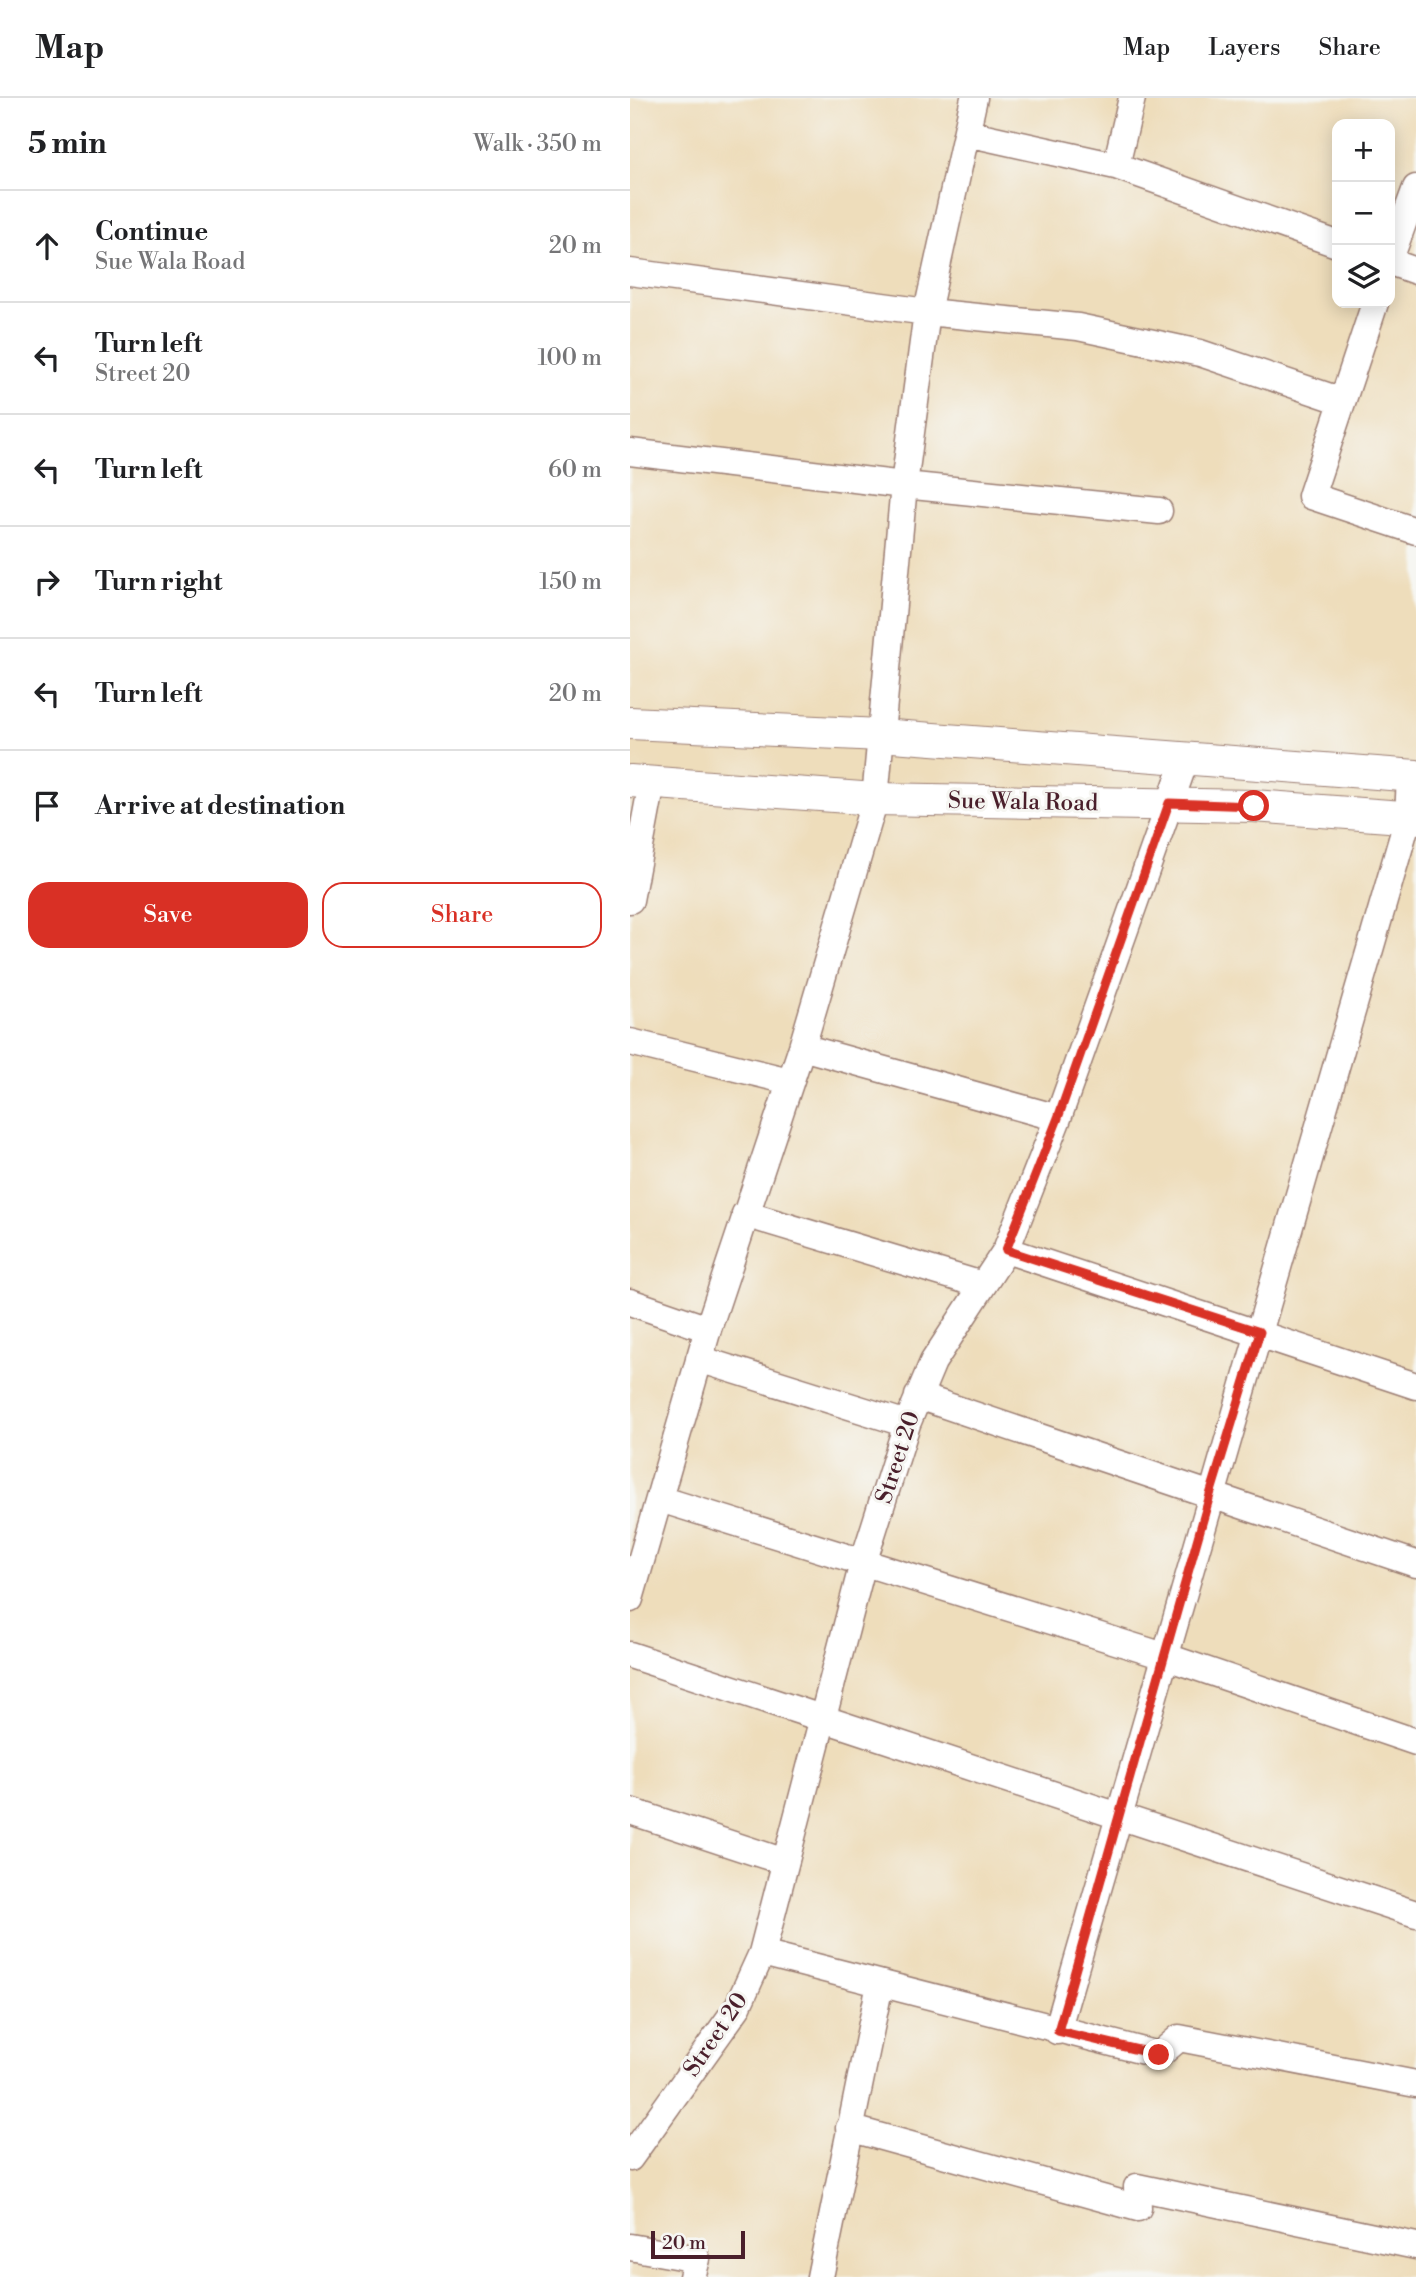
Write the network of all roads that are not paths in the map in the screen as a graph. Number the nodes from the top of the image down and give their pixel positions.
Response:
1 (974, 98) edge
2 (1132, 98) edge
3 (967, 133) junction
4 (1116, 166) junction
5 (1416, 188) edge
6 (1332, 242) edge
7 (1395, 247) edge
8 (1395, 263) edge
9 (1416, 271) edge
10 (630, 272) edge
11 (1373, 308) edge
12 (927, 312) junction
13 (1342, 401) junction
14 (630, 452) edge
15 (904, 485) junction
16 (1159, 511) dead end
17 (1416, 531) edge
18 (630, 723) edge
19 (880, 735) junction
20 (1186, 758) junction
21 (1413, 776) edge
22 (641, 782) edge
23 (875, 799) junction
24 (1169, 803) junction
25 (1412, 818) edge
26 (630, 900) edge
27 (630, 1042) edge
28 (802, 1047) junction
29 (789, 1081) junction
30 (1058, 1118) junction
31 (745, 1214) junction
32 (1006, 1250) junction
33 (982, 1285) junction
34 (630, 1302) edge
35 (708, 1329) junction
36 (1260, 1332) junction
37 (699, 1359) junction
38 (1416, 1386) edge
39 (918, 1396) junction
40 (907, 1423) junction
41 (1210, 1495) junction
42 (660, 1499) junction
43 (863, 1563) junction
44 (1416, 1564) edge
45 (630, 1598) edge
46 (630, 1655) edge
47 (1164, 1656) junction
48 (822, 1720) junction
49 (1416, 1741) edge
50 (630, 1811) edge
51 (1118, 1814) junction
52 (785, 1862) junction
53 (1416, 1914) edge
54 (762, 1953) junction
55 (880, 1984) junction
56 (1058, 2031) junction
57 (1416, 2084) edge
58 (849, 2127) junction
59 (630, 2158) edge
60 (1416, 2246) edge
61 (630, 2247) edge
62 (828, 2275) edge
63 (692, 2277) edge

1 - 3 street
2 - 4 street
3 - 4 street
3 - 12 street
4 - 6 street
5 - 7 street
8 - 9 street
10 - 12 street
11 - 13 street
12 - 13 street
12 - 15 street
13 - 17 street
14 - 15 street
15 - 16 street
15 - 19 street
18 - 19 street
19 - 20 street
19 - 23 street
20 - 21 street
20 - 24 street, Street 20
21 - 25 street
22 - 23 street, Sue Wala Road
22 - 26 street
23 - 24 street, Sue Wala Road
23 - 28 street
24 - 25 street, Sue Wala Road
24 - 30 street, Street 20
25 - 36 street
27 - 29 street
28 - 29 street
28 - 30 street
29 - 31 street
30 - 32 street, Street 20
31 - 33 street
31 - 35 street
32 - 33 street, Street 20
32 - 36 street
33 - 39 street, Street 20
34 - 35 street
35 - 37 street
36 - 38 street
36 - 41 street
37 - 40 street
37 - 42 street
39 - 40 street, Street 20
39 - 41 street
40 - 43 street, Street 20
41 - 44 street
41 - 47 street
42 - 43 street
42 - 45 street
43 - 47 street
43 - 48 street, Street 20
46 - 48 street
47 - 49 street
47 - 51 street
48 - 51 street
48 - 52 street, Street 20
50 - 52 street
51 - 53 street
51 - 56 street
52 - 54 street, Street 20
54 - 55 street
54 - 59 street, Street 20
55 - 56 street
55 - 58 street
56 - 57 street
58 - 60 street
58 - 62 street
61 - 63 street

